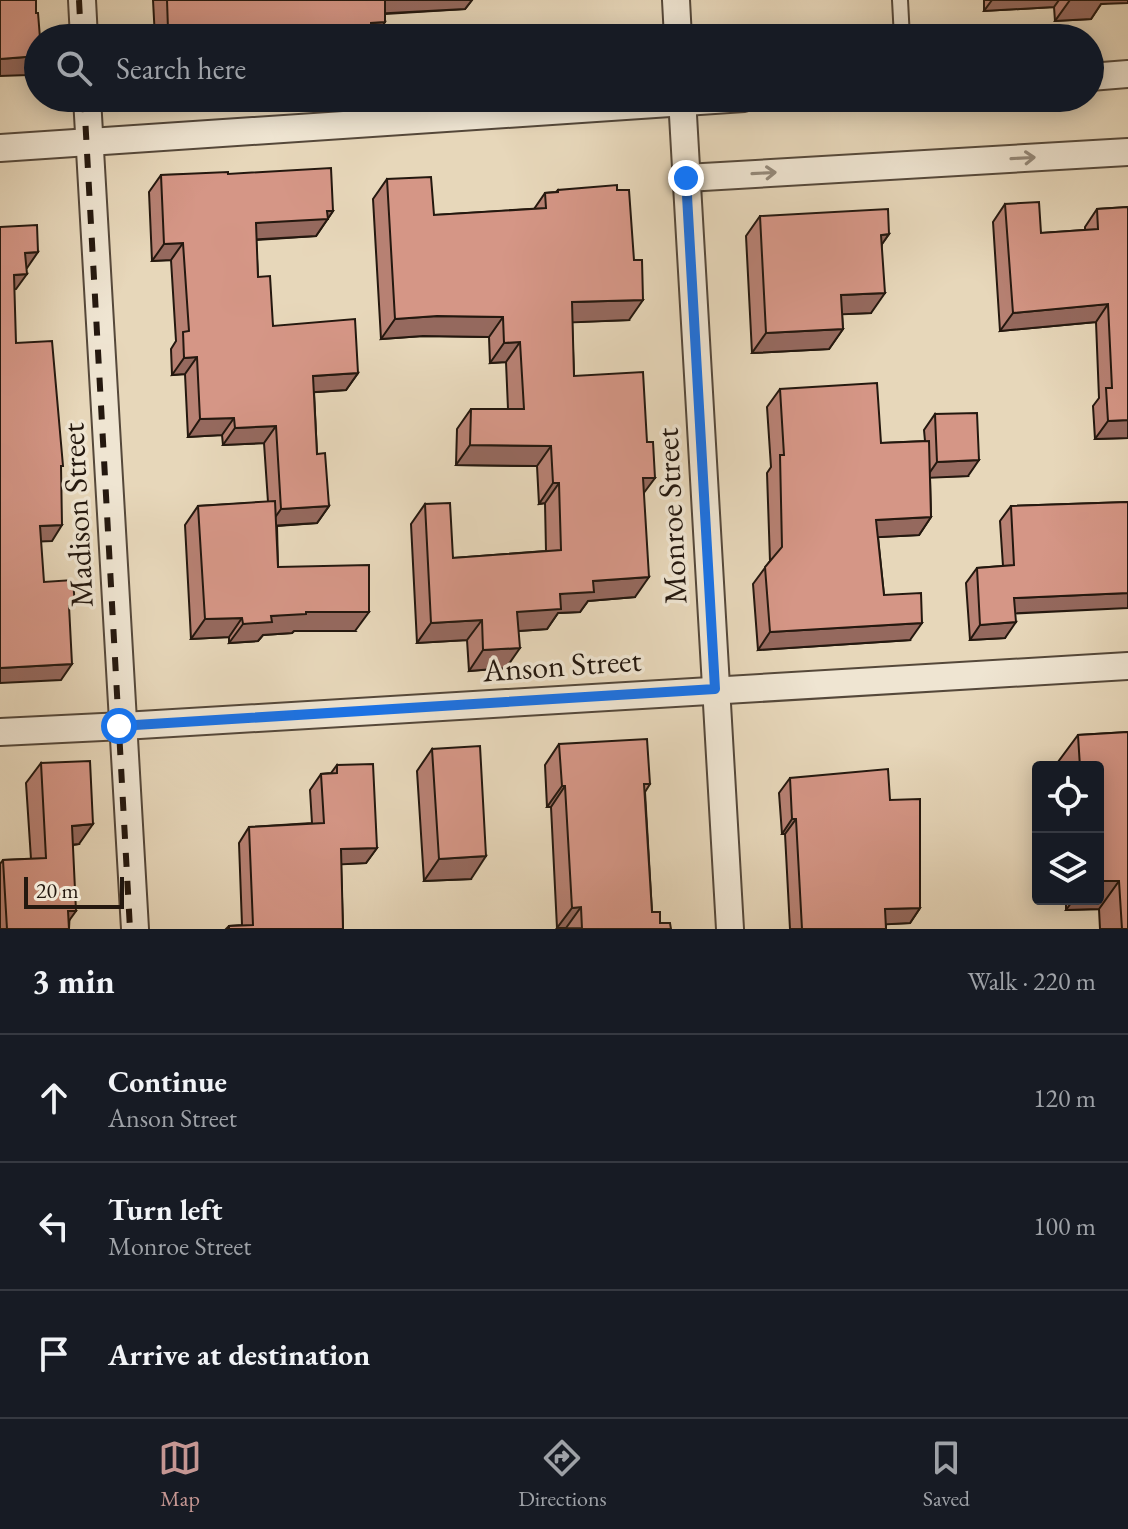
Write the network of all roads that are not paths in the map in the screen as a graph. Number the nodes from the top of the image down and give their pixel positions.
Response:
1 (82, 0) edge
2 (676, 0) edge
3 (900, 0) edge
4 (83, 24) edge
5 (677, 24) edge
6 (901, 24) edge
7 (1128, 74) edge
8 (1104, 76) edge
9 (88, 112) edge
10 (517, 112) edge
11 (683, 112) edge
12 (89, 143) junction
13 (0, 148) edge
14 (1128, 152) edge
15 (686, 178) junction
16 (1128, 666) edge
17 (715, 689) junction
18 (123, 726) junction
19 (0, 732) edge
20 (135, 929) edge
21 (730, 929) edge

1 - 4 street
2 - 5 street
3 - 6 lane
7 - 8 street
9 - 12 street, Madison Street
10 - 12 street
11 - 15 street, Monroe Street
12 - 13 street
12 - 18 street, Madison Street
15 -> 14 street
15 - 17 street, Monroe Street
16 - 17 street, Anson Street
17 - 18 street, Anson Street
17 - 21 street, Monroe Street
18 - 19 street, Anson Street
18 - 20 street, Madison Street

